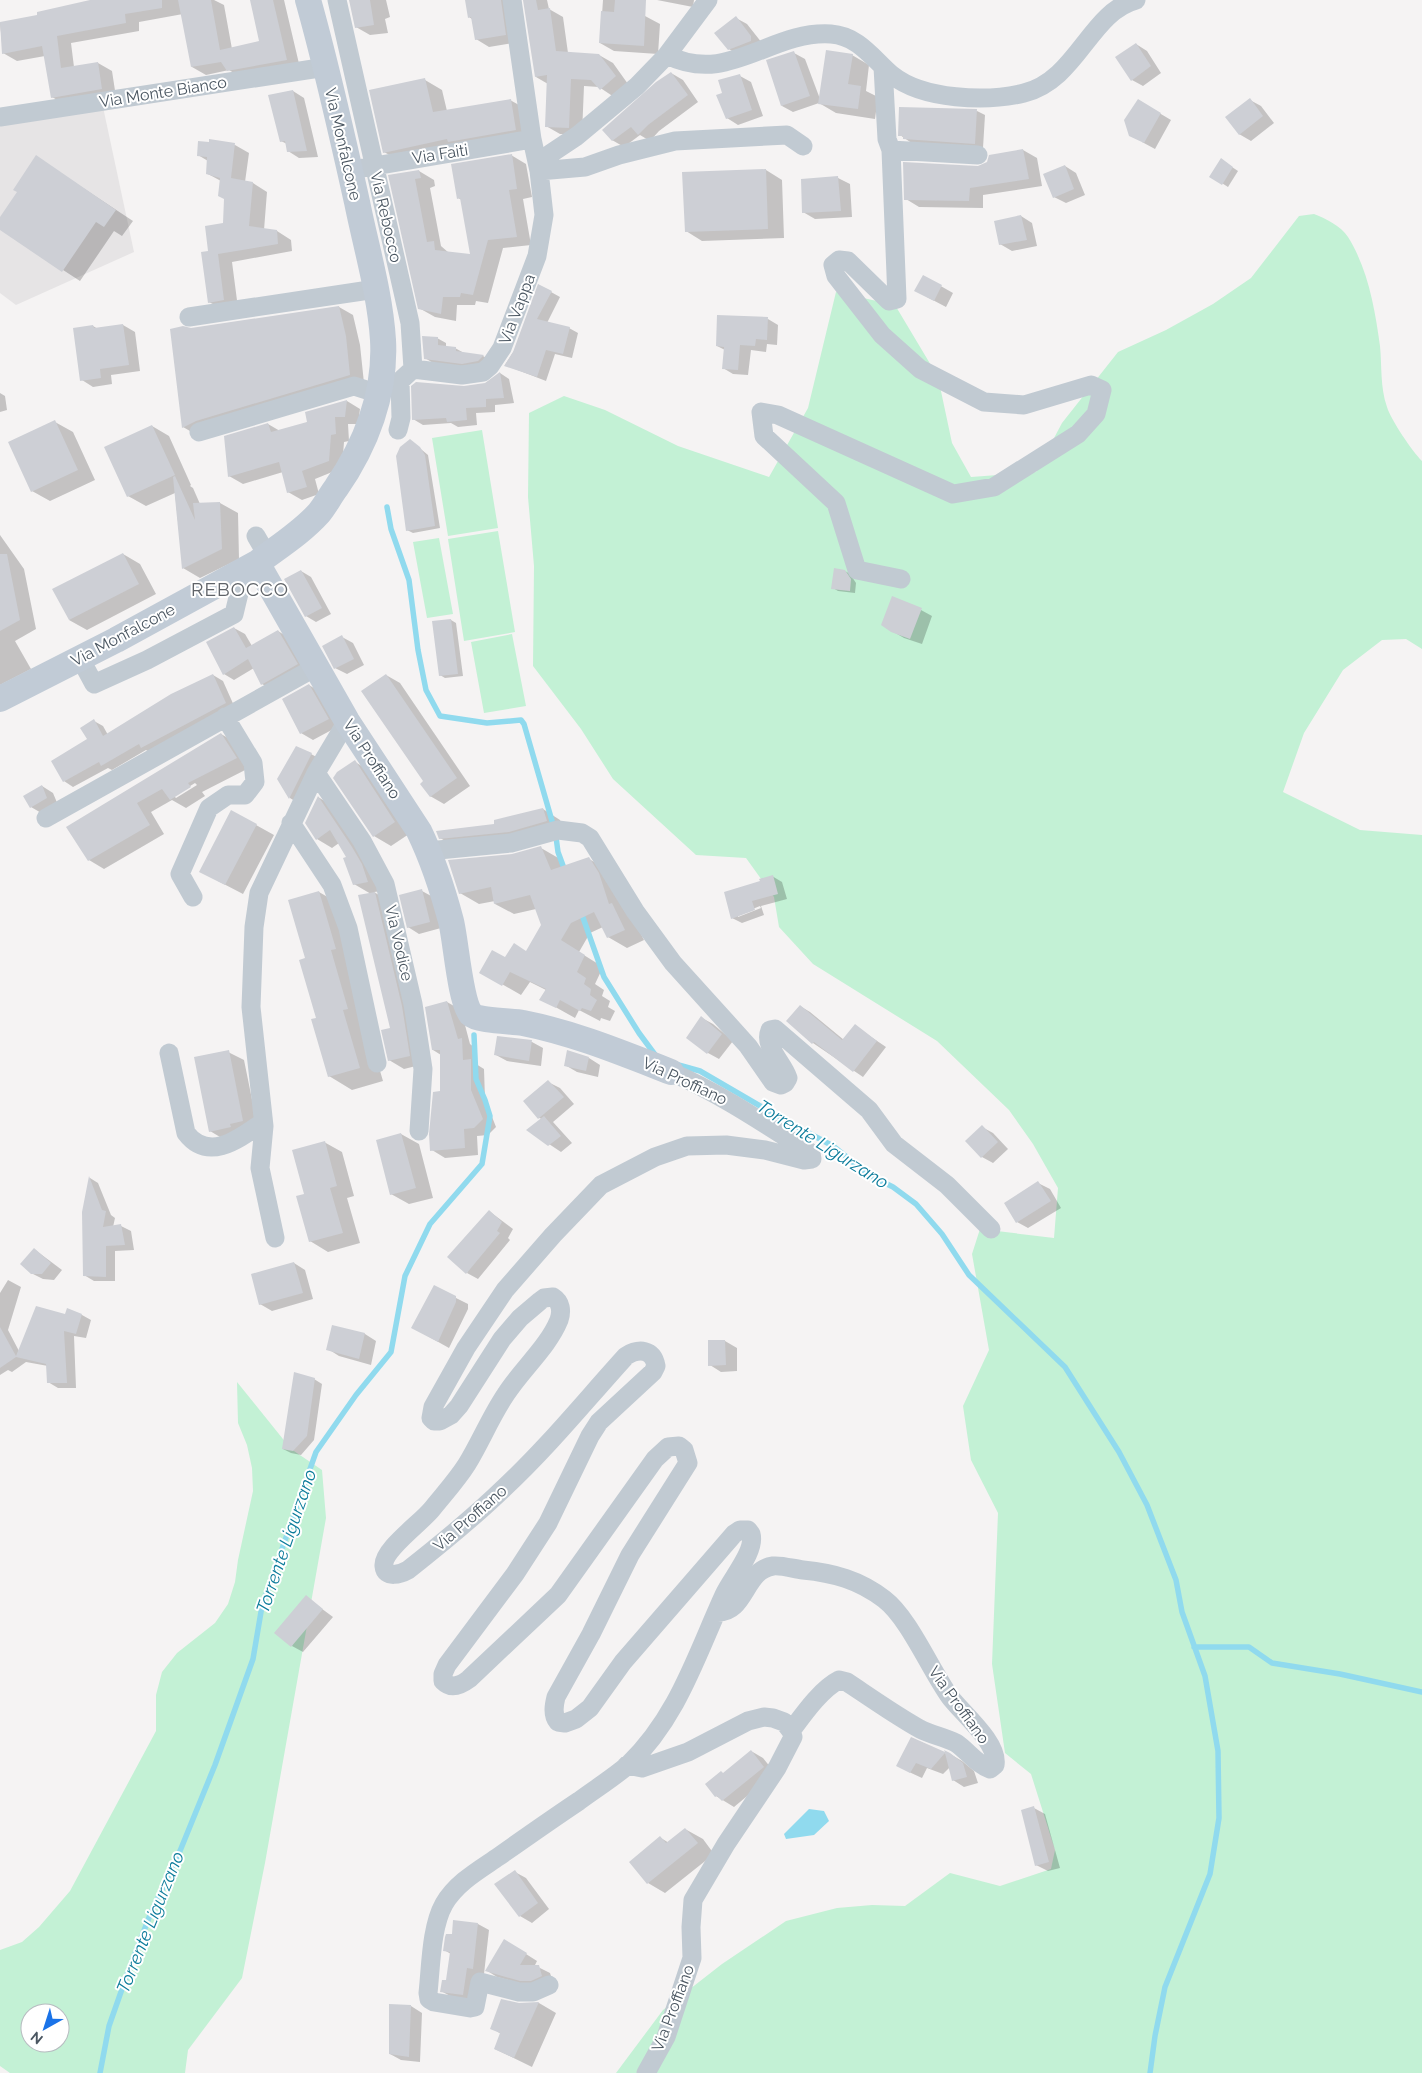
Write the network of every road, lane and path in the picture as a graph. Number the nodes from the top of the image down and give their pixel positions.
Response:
1 (308, 0) edge
2 (337, 0) edge
3 (512, 0) edge
4 (708, 0) edge
5 (1136, 0) edge
6 (667, 55) junction
7 (326, 67) junction
8 (883, 67) junction
9 (0, 117) edge
10 (532, 139) junction
11 (803, 146) dead end
12 (891, 150) junction
13 (978, 154) dead end
14 (362, 169) junction
15 (539, 171) junction
16 (376, 289) junction
17 (188, 318) dead end
18 (413, 369) junction
19 (379, 394) junction
20 (398, 430) dead end
21 (200, 432) dead end
22 (256, 556) junction
23 (901, 579) dead end
24 (116, 640) junction
25 (80, 658) junction
26 (140, 663) junction
27 (316, 667) junction
28 (0, 700) edge
29 (225, 717) junction
30 (347, 721) junction
31 (316, 773) junction
32 (46, 818) dead end
33 (290, 823) junction
34 (428, 851) junction
35 (193, 897) dead end
36 (169, 1053) dead end
37 (377, 1063) dead end
38 (671, 1072) joint
39 (263, 1122) junction
40 (419, 1131) dead end
41 (991, 1229) dead end
42 (275, 1238) dead end
43 (717, 1612) junction
44 (792, 1731) junction
45 (627, 1765) junction
46 (549, 1985) dead end
47 (646, 2073) edge

1 - 7 main road, Via Monfalcone
2 - 14 street, Via Rebocco
3 - 10 street, Via Vappa
4 - 6 street
5 - 8 street
6 - 8 street
6 - 15 street
7 - 9 street, Via Monte Bianco
7 - 14 main road, Via Monfalcone
8 - 12 street
10 - 14 street, Via Faiti
10 - 15 street, Via Vappa
11 - 15 street
12 - 13 street
12 - 23 street
14 - 16 main road, Via Monfalcone
14 - 18 street, Via Rebocco
15 - 18 street, Via Vappa
16 - 17 street
16 - 19 main road, Via Monfalcone
18 - 20 street
19 - 21 street
19 - 22 main road, Via Monfalcone
22 - 24 main road, Via Monfalcone
22 - 26 street, Via Monfalcone
22 - 27 main road, Via Proffiano
24 - 25 main road, Via Monfalcone
24 - 26 street
25 - 26 street, Via Monfalcone
25 - 28 main road, Via Monfalcone
27 - 29 street
27 - 30 main road, Via Proffiano
29 - 32 street
29 - 35 street
30 - 31 street
30 - 34 main road, Via Proffiano
31 - 33 street
31 - 40 street, Via Vodice
33 - 37 street
33 - 39 street
34 - 38 main road, Via Proffiano
34 - 41 street
36 - 39 street
38 - 43 street, Via Proffiano
39 - 42 street
43 - 44 street, Via Proffiano
43 - 45 street, Via Proffiano
44 - 45 street
44 - 47 street, Via Proffiano
45 - 46 street, Via Proffiano

